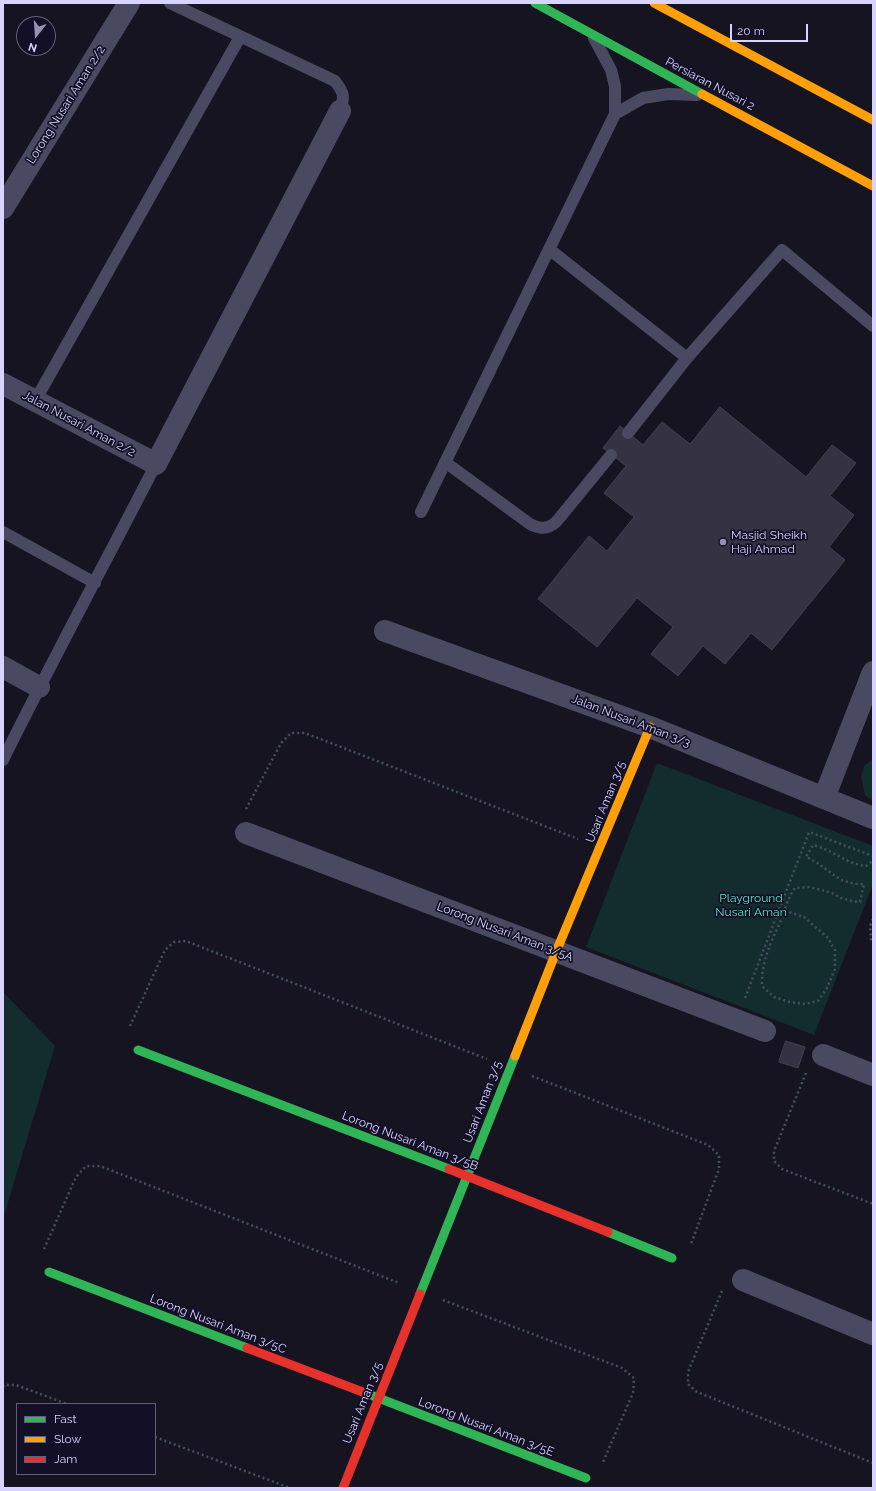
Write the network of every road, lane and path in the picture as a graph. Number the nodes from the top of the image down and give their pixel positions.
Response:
1 (129, 3) edge
2 (170, 3) edge
3 (535, 3) edge
4 (654, 3) edge
5 (593, 34) junction
6 (240, 37) junction
7 (706, 96) junction
8 (340, 111) joint
9 (615, 114) junction
10 (873, 120) edge
11 (873, 186) edge
12 (3, 208) edge
13 (549, 249) junction
14 (873, 326) edge
15 (687, 358) junction
16 (3, 384) edge
17 (35, 401) junction
18 (628, 433) dead end
19 (611, 455) dead end
20 (445, 462) junction
21 (156, 464) junction
22 (421, 512) dead end
23 (3, 532) edge
24 (95, 583) junction
25 (386, 631) dead end
26 (3, 667) edge
27 (873, 672) edge
28 (39, 687) junction
29 (868, 698) edge
30 (650, 727) junction
31 (3, 760) edge
32 (824, 798) junction
33 (873, 818) edge
34 (246, 833) joint
35 (600, 848) junction
36 (873, 856) edge
37 (873, 861) edge
38 (780, 909) junction
39 (784, 911) junction
40 (873, 919) edge
41 (873, 943) edge
42 (556, 952) junction
43 (744, 1000) dead end
44 (765, 1031) dead end
45 (138, 1050) joint
46 (824, 1055) joint
47 (510, 1068) junction
48 (873, 1075) edge
49 (467, 1176) junction
50 (873, 1204) edge
51 (672, 1258) joint
52 (49, 1272) joint
53 (743, 1280) joint
54 (421, 1291) junction
55 (873, 1334) edge
56 (3, 1387) edge
57 (378, 1398) junction
58 (64, 1403) edge
59 (156, 1437) edge
60 (873, 1463) edge
61 (586, 1478) joint
62 (290, 1488) edge
63 (343, 1488) edge

1 - 12 street, Lorong Nusari Aman 2/2
2 - 6 lane
3 - 5 street, Persiaran Nusari 2
4 - 10 street
5 - 7 street, Persiaran Nusari 2
5 - 9 lane
6 - 8 lane
6 - 17 lane
7 - 9 lane
7 - 11 street, Persiaran Nusari 2
8 - 21 street
9 - 13 lane
13 - 15 lane
13 - 20 lane
14 - 15 lane
15 - 18 lane
16 - 17 street, Jalan Nusari Aman 2/2
17 - 21 street, Jalan Nusari Aman 2/2
19 - 20 lane
20 - 22 lane
21 - 24 lane
23 - 24 lane
24 - 28 lane
25 - 30 street, Jalan Nusari Aman 3/3
26 - 28 street
27 - 29 street
28 - 31 lane
29 - 32 street
30 - 32 street, Jalan Nusari Aman 3/3
30 - 35 street, Usari Aman 3/5
32 - 33 street, Jalan Nusari Aman 3/3
34 - 35 path
34 - 42 street, Lorong Nusari Aman 3/5A
35 - 42 street, Usari Aman 3/5
36 - 38 path
37 - 39 path
38 - 39 path
38 - 43 path
39 - 39 path
40 - 41 path
42 - 44 street, Lorong Nusari Aman 3/5A
42 - 47 street, Usari Aman 3/5
45 - 47 path
45 - 49 street, Lorong Nusari Aman 3/5B
46 - 48 street
46 - 50 path
47 - 49 street, Usari Aman 3/5
47 - 51 path
49 - 51 street, Lorong Nusari Aman 3/5B
49 - 54 street, Usari Aman 3/5
52 - 54 path
52 - 57 street, Lorong Nusari Aman 3/5C
53 - 55 street
53 - 60 path
54 - 57 street, Usari Aman 3/5
54 - 61 path
56 - 58 path
57 - 61 street, Lorong Nusari Aman 3/5E
57 - 63 street, Usari Aman 3/5
59 - 62 path

